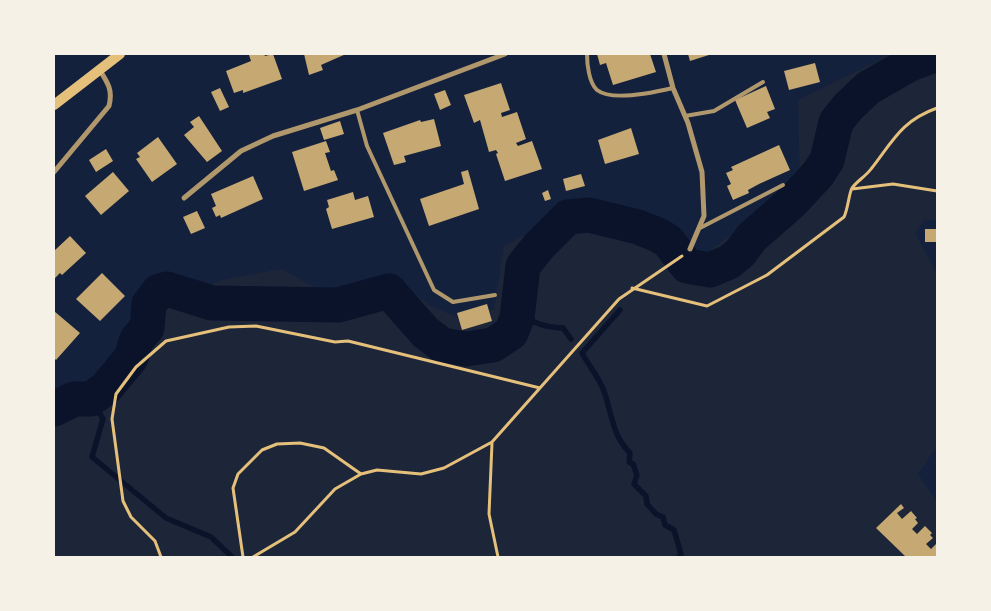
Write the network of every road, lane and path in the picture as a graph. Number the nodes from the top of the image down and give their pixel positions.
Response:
1 (120, 54) edge
2 (505, 54) edge
3 (588, 54) edge
4 (664, 54) edge
5 (99, 69) junction
6 (763, 82) dead end
7 (673, 88) junction
8 (54, 105) edge
9 (937, 108) edge
10 (357, 110) junction
11 (685, 116) junction
12 (54, 172) edge
13 (783, 185) dead end
14 (851, 189) junction
15 (937, 191) edge
16 (184, 198) dead end
17 (700, 228) junction
18 (690, 249) dead end
19 (675, 262) dead end
20 (632, 288) junction
21 (495, 295) dead end
22 (540, 388) junction
23 (492, 442) junction
24 (361, 474) junction
25 (161, 557) edge
26 (243, 557) edge
27 (253, 557) edge
28 (498, 557) edge

1 - 5 main road
2 - 10 street
3 - 7 lane
4 - 7 street
5 - 8 main road
5 - 12 street
6 - 11 lane
7 - 11 street
9 - 14 path
10 - 16 street
10 - 21 lane
11 - 17 street
13 - 17 lane
14 - 15 path
14 - 20 path
17 - 18 street
19 - 20 path
20 - 22 path
22 - 23 path
22 - 25 path
23 - 24 path
23 - 28 path
24 - 26 path
24 - 27 path

